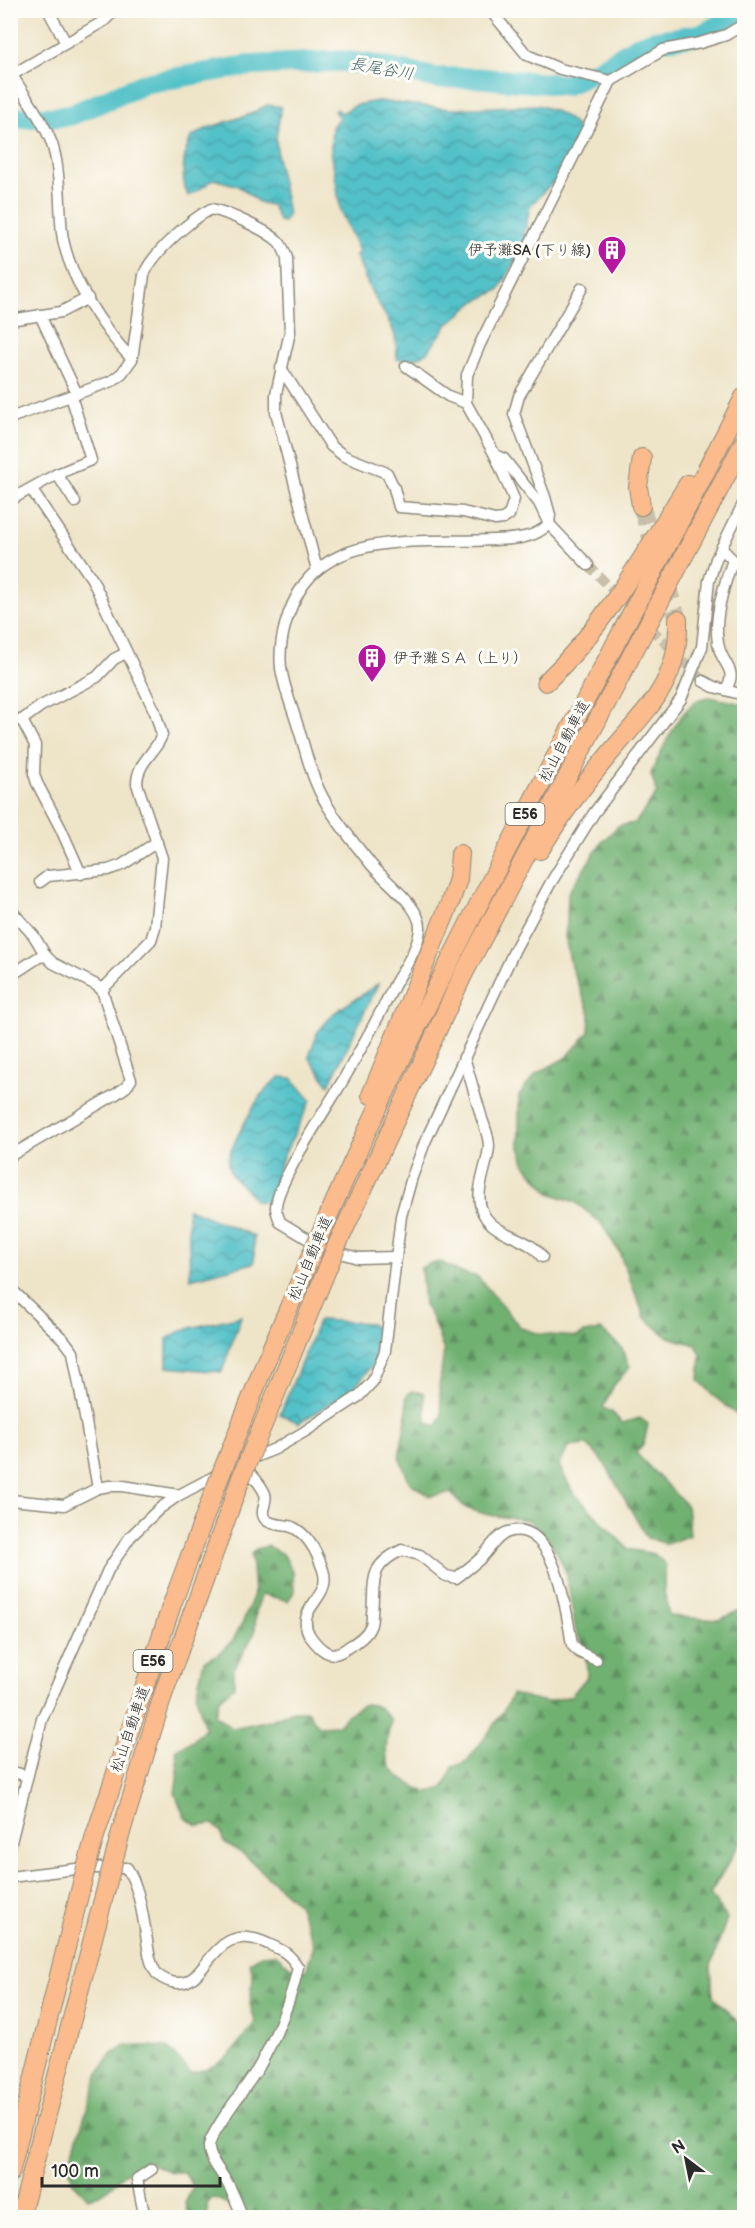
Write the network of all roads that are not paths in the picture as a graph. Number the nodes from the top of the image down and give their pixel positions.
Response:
1 (48, 10) edge
2 (115, 10) edge
3 (490, 10) edge
4 (744, 24) edge
5 (66, 43) junction
6 (11, 76) edge
7 (611, 81) junction
8 (582, 288) dead end
9 (88, 298) junction
10 (40, 315) junction
11 (10, 320) edge
12 (132, 359) junction
13 (406, 366) dead end
14 (281, 368) junction
15 (744, 381) edge
16 (74, 395) junction
17 (744, 397) edge
18 (466, 403) junction
19 (10, 418) edge
20 (744, 442) edge
21 (495, 455) junction
22 (642, 458) dead end
23 (57, 474) junction
24 (31, 489) junction
25 (10, 500) edge
26 (75, 502) dead end
27 (744, 502) edge
28 (641, 506) tunnel mouth
29 (549, 524) junction
30 (721, 548) junction
31 (588, 565) tunnel mouth
32 (317, 570) junction
33 (678, 620) tunnel mouth
34 (126, 653) junction
35 (703, 681) tunnel mouth
36 (546, 682) dead end
37 (726, 689) junction
38 (744, 695) edge
39 (16, 720) edge
40 (157, 842) junction
41 (460, 854) dead end
42 (81, 874) junction
43 (40, 882) dead end
44 (10, 909) edge
45 (46, 956) junction
46 (10, 976) edge
47 (102, 990) junction
48 (464, 1057) junction
49 (414, 1078) junction
50 (10, 1156) edge
51 (319, 1237) junction
52 (395, 1257) junction
53 (542, 1257) dead end
54 (10, 1288) edge
55 (241, 1471) junction
56 (98, 1488) junction
57 (179, 1495) junction
58 (10, 1500) edge
59 (596, 1659) dead end
60 (10, 1771) edge
61 (27, 1776) junction
62 (10, 1846) edge
63 (10, 1877) edge
64 (152, 2169) dead end
65 (10, 2173) edge
66 (20, 2217) edge
67 (147, 2217) edge
68 (243, 2217) edge

1 - 5 street
2 - 5 street
3 - 7 street
4 - 7 street
5 - 6 street
6 - 9 street
7 - 18 street
8 - 29 street
9 - 10 street
9 - 12 street
10 - 11 street
10 - 16 street
12 - 14 street
12 - 16 street
13 - 18 street
14 - 21 street
14 - 32 street
15 - 36 highway
16 - 19 street
16 - 23 street
17 - 51 highway, 松山自動車道 / E56
18 - 21 street
20 - 49 highway, 松山自動車道 / E56
21 - 29 street
22 - 28 highway
23 - 24 street
23 - 26 street
24 - 25 street
24 - 34 street
27 - 30 street
29 - 31 street
29 - 32 street
30 - 37 street
30 - 48 street
32 - 52 street
33 - 49 highway
34 - 39 street
34 - 40 street
35 - 37 street
37 - 38 street
39 - 42 street
40 - 42 street
40 - 47 street
41 - 51 highway
42 - 43 street
44 - 45 street
45 - 46 street
45 - 47 street
47 - 50 street
48 - 52 street
48 - 53 street
49 - 55 highway, 松山自動車道 / E56, bridge
51 - 65 highway, 松山自動車道 / E56, bridge
52 - 55 street
54 - 56 street
55 - 57 street
55 - 59 street
55 - 66 highway, 松山自動車道 / E56, bridge
56 - 57 street
56 - 58 street
57 - 61 street
60 - 61 street
61 - 62 street
63 - 68 street
64 - 67 street

